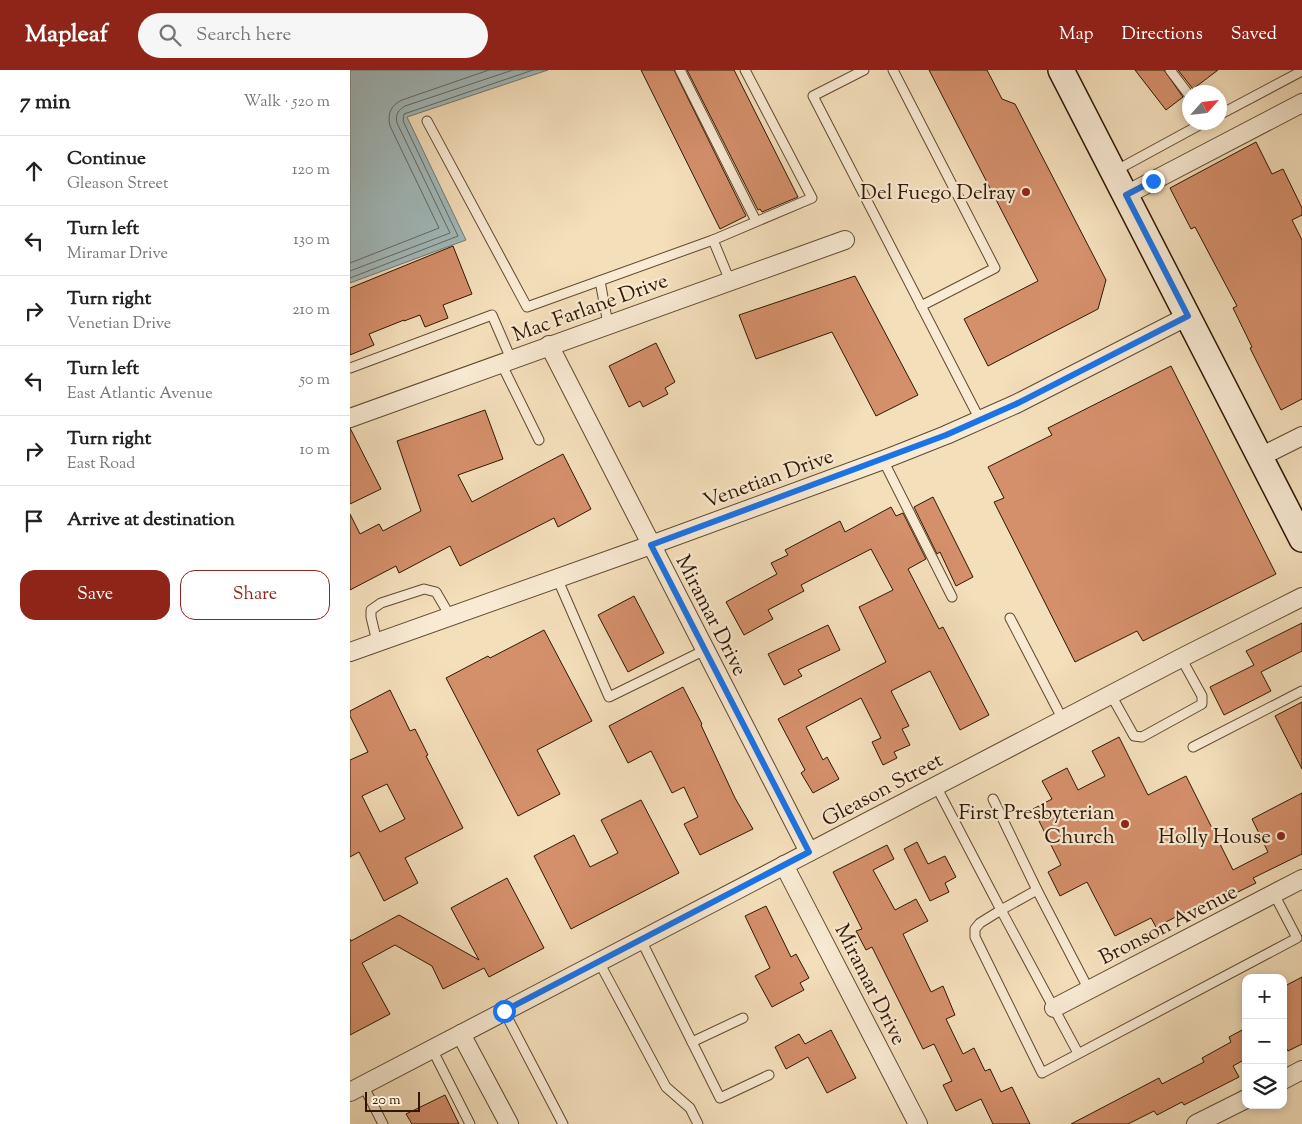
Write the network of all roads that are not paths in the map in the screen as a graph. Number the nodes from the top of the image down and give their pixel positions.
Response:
1 (680, 70) edge
2 (745, 70) edge
3 (864, 70) edge
4 (892, 70) edge
5 (1061, 70) edge
6 (1170, 70) edge
7 (1302, 71) edge
8 (1182, 85) edge
9 (1302, 103) edge
10 (1227, 111) edge
11 (427, 121) dead end
12 (1190, 130) edge
13 (1113, 171) junction
14 (1126, 195) junction
15 (756, 221) junction
16 (713, 240) junction
17 (845, 240) dead end
18 (730, 281) junction
19 (600, 282) junction
20 (921, 306) junction
21 (1188, 316) junction
22 (608, 324) junction
23 (549, 346) junction
24 (506, 361) junction
25 (350, 368) edge
26 (350, 418) edge
27 (980, 420) junction
28 (1302, 436) edge
29 (539, 440) dead end
30 (1260, 457) junction
31 (883, 460) junction
32 (1302, 539) edge
33 (651, 545) junction
34 (557, 578) junction
35 (952, 597) dead end
36 (1302, 597) edge
37 (450, 616) junction
38 (1010, 618) dead end
39 (377, 642) junction
40 (705, 650) junction
41 (350, 652) edge
42 (1181, 658) junction
43 (1302, 691) edge
44 (1111, 695) junction
45 (1063, 720) junction
46 (1193, 747) dead end
47 (936, 786) junction
48 (992, 799) dead end
49 (809, 852) junction
50 (784, 865) junction
51 (1302, 879) edge
52 (1037, 890) junction
53 (1274, 894) junction
54 (1001, 910) junction
55 (641, 940) junction
56 (599, 962) junction
57 (1089, 990) junction
58 (1054, 1008) junction
59 (504, 1011) junction
60 (743, 1018) dead end
61 (461, 1034) junction
62 (692, 1042) junction
63 (432, 1049) junction
64 (1078, 1054) junction
65 (1302, 1070) edge
66 (769, 1075) dead end
67 (1287, 1078) edge
68 (356, 1088) edge
69 (1242, 1101) edge
70 (1204, 1122) edge
71 (384, 1124) edge
72 (470, 1124) edge
73 (509, 1124) edge
74 (563, 1124) edge
75 (698, 1124) edge
76 (918, 1124) edge

1 - 15 lane
2 - 15 lane
3 - 20 lane
4 - 20 lane
5 - 13 main road
6 - 8 lane
7 - 10 lane
9 - 14 street
11 - 19 lane
12 - 13 lane
13 - 14 main road
14 - 21 main road
15 - 16 lane
16 - 18 lane
16 - 19 lane
17 - 18 street, Mac Farlane Drive
18 - 22 street, Mac Farlane Drive
19 - 22 lane
20 - 27 lane
21 - 27 street, Venetian Drive
21 - 30 main road
22 - 23 street, Mac Farlane Drive
23 - 24 street, Mac Farlane Drive
23 - 33 street, Miramar Drive
24 - 25 lane
24 - 26 street, Mac Farlane Drive
24 - 29 lane
27 - 31 street, Venetian Drive
28 - 30 street
30 - 32 main road
31 - 33 street, Venetian Drive
31 - 35 lane
33 - 34 street, Venetian Drive
33 - 40 street, Miramar Drive
34 - 37 street, Venetian Drive
34 - 40 lane
36 - 42 street, Gleason Street
37 - 39 street, Venetian Drive
37 - 39 lane
38 - 45 lane
39 - 41 street, Venetian Drive
40 - 49 street, Miramar Drive
42 - 44 street, Gleason Street
42 - 44 lane
43 - 46 lane
44 - 45 street, Gleason Street
45 - 47 street, Gleason Street
47 - 49 street, Gleason Street
47 - 54 lane
48 - 52 lane
49 - 50 street, Gleason Street
50 - 55 street, Gleason Street
50 - 76 street, Miramar Drive
51 - 53 street, Bronson Avenue
52 - 54 lane
52 - 57 lane
53 - 57 street, Bronson Avenue
53 - 64 lane
54 - 58 lane
54 - 64 lane
55 - 56 street, Gleason Street
55 - 62 lane
56 - 59 street, Gleason Street
56 - 75 lane
57 - 58 street, Bronson Avenue
58 - 64 lane
59 - 61 street, Gleason Street
59 - 74 lane
60 - 62 lane
61 - 63 street, Gleason Street
61 - 73 street
62 - 66 lane
63 - 68 street, Gleason Street
63 - 72 lane
65 - 67 street
68 - 71 lane
69 - 70 street

